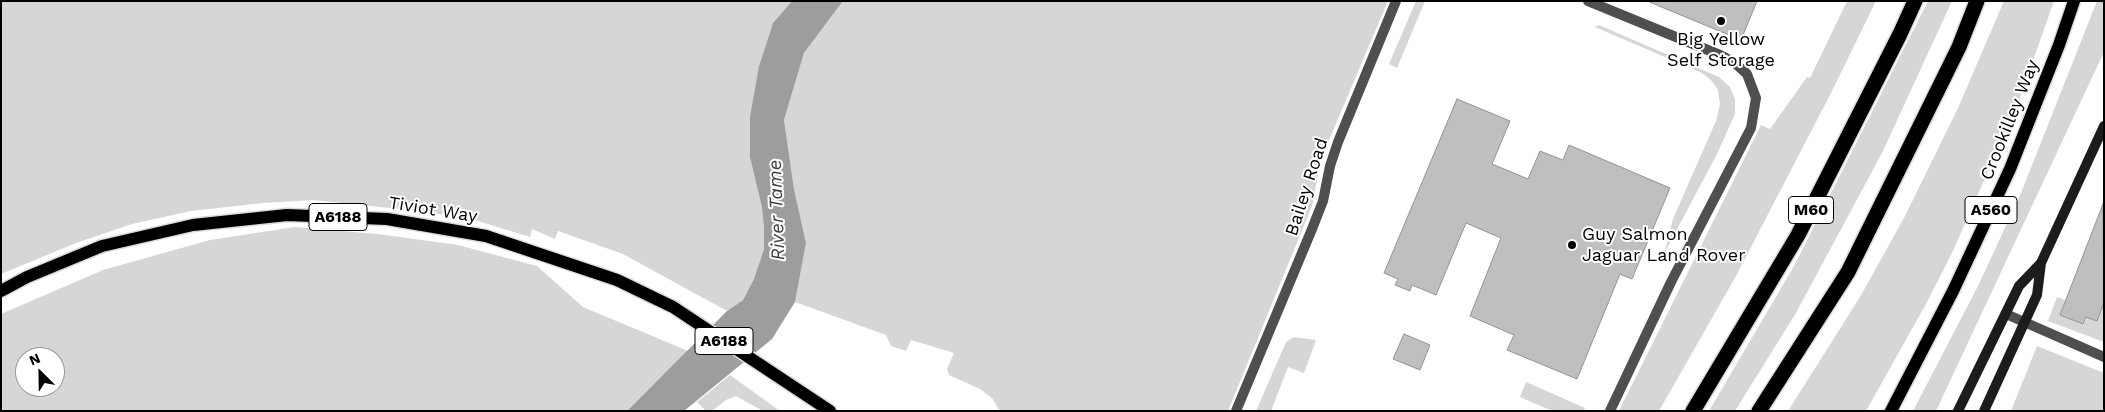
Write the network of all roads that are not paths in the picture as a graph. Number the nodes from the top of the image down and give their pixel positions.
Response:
1 (1396, 1) edge
2 (1588, 1) edge
3 (1915, 1) edge
4 (1977, 1) edge
5 (2074, 1) edge
6 (2104, 126) edge
7 (2041, 263) junction
8 (1, 291) edge
9 (2006, 314) junction
10 (2024, 322) junction
11 (2104, 357) edge
12 (831, 410) edge
13 (1236, 411) edge
14 (1610, 411) edge
15 (1693, 411) edge
16 (1759, 411) edge
17 (1891, 411) edge
18 (1958, 411) edge
19 (1984, 411) edge

1 - 13 street, Bailey Road
2 - 14 street
3 - 15 highway, M60
4 - 16 highway
5 - 17 main road, Crookilley Way / A560
6 - 7 street
7 - 9 street
7 - 10 street
8 - 12 main road, Tiviot Way / A6188
9 - 10 street
9 - 18 street
10 - 11 street
10 - 19 street

